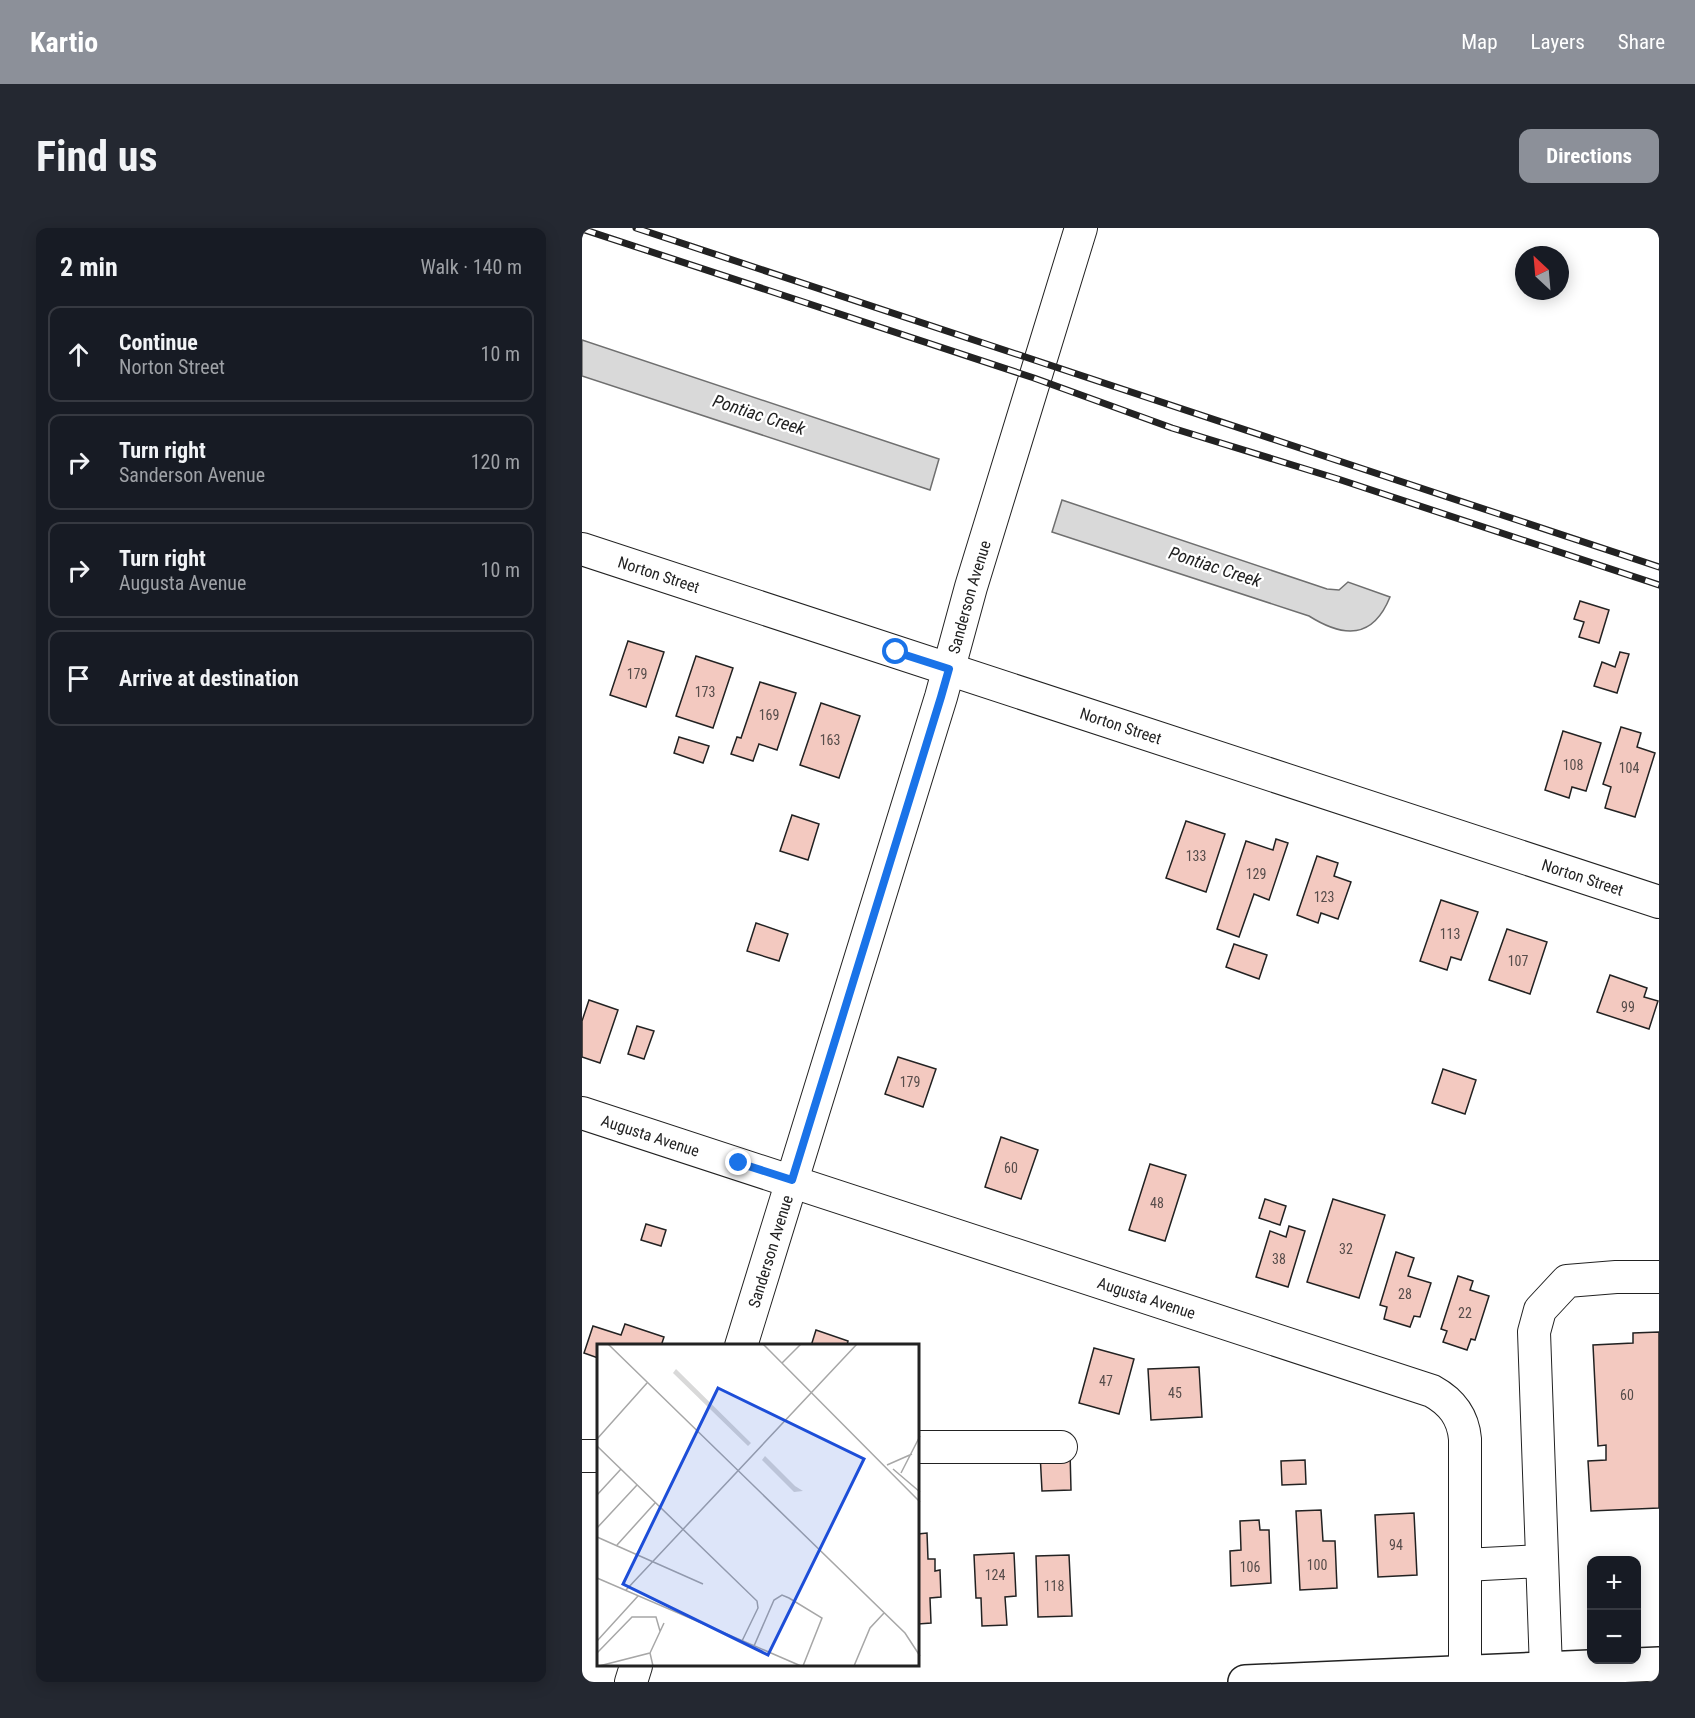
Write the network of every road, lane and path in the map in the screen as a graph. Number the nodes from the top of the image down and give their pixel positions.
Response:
1 (1081, 228) edge
2 (582, 549) edge
3 (949, 669) junction
4 (1659, 902) edge
5 (582, 1113) edge
6 (792, 1180) junction
7 (1659, 1277) edge
8 (742, 1344) edge
9 (920, 1447) edge
10 (1061, 1448) dead end
11 (1542, 1561) junction
12 (1465, 1565) junction
13 (1659, 1664) edge
14 (635, 1667) edge
15 (1546, 1668) junction
16 (1465, 1672) junction
17 (631, 1682) edge
18 (1245, 1682) edge

1 - 3 street, Sanderson Avenue
2 - 3 street, Norton Street
3 - 4 street, Norton Street
3 - 6 street, Sanderson Avenue
5 - 6 street, Augusta Avenue
6 - 8 street, Sanderson Avenue
6 - 12 street, Augusta Avenue
7 - 11 street
9 - 10 street
11 - 12 street
11 - 15 street
12 - 16 street, Augusta Avenue
13 - 15 main road
14 - 17 street
15 - 16 main road
16 - 18 main road

